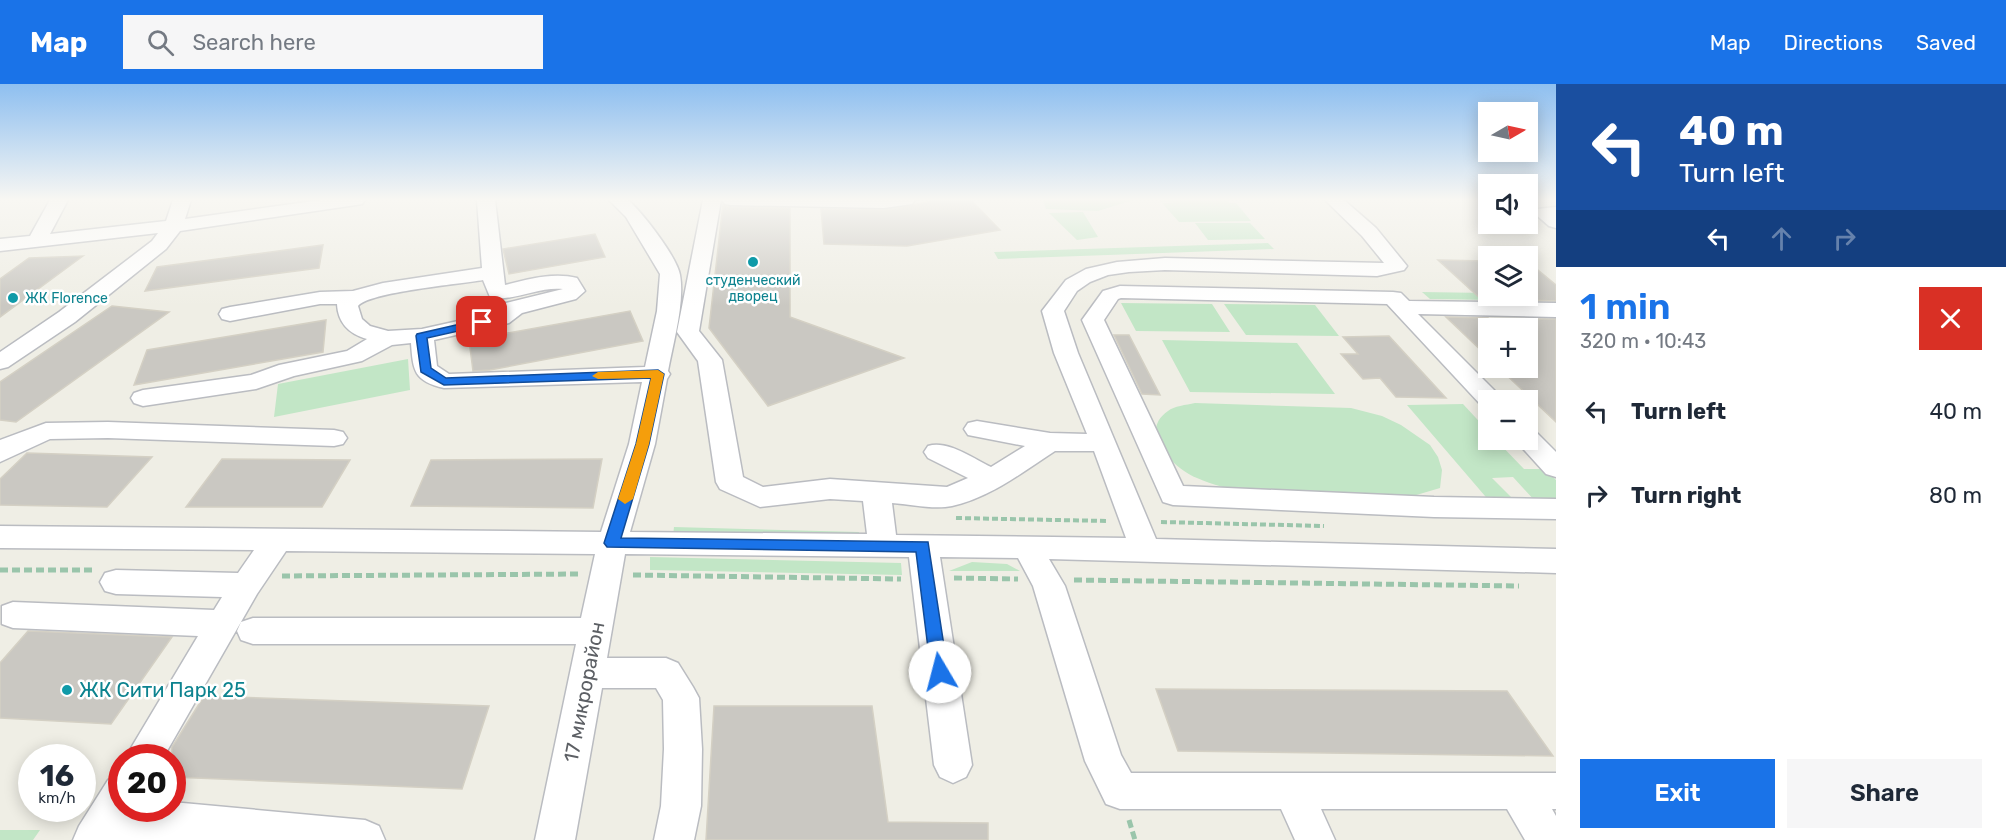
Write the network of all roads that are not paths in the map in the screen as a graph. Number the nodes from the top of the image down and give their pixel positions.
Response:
1 (41, 235) edge
2 (90, 235) edge
3 (167, 235) edge
4 (490, 235) edge
5 (648, 235) edge
6 (706, 235) edge
7 (1372, 235) edge
8 (38, 241) junction
9 (0, 245) edge
10 (159, 245) junction
11 (0, 257) edge
12 (1341, 269) junction
13 (495, 283) junction
14 (354, 297) junction
15 (1398, 302) junction
16 (1556, 310) edge
17 (230, 314) dead end
18 (501, 318) junction
19 (422, 336) junction
20 (387, 338) junction
21 (0, 362) edge
22 (658, 374) junction
23 (1480, 390) edge
24 (143, 398) dead end
25 (977, 429) dead end
26 (334, 438) dead end
27 (1050, 442) junction
28 (1104, 443) junction
29 (1538, 449) edge
30 (937, 452) dead end
31 (0, 453) edge
32 (1556, 468) edge
33 (992, 479) junction
34 (876, 492) junction
35 (1556, 509) edge
36 (0, 537) edge
37 (278, 540) junction
38 (883, 546) junction
39 (923, 546) junction
40 (1027, 547) junction
41 (1146, 550) junction
42 (618, 559) junction
43 (1556, 561) edge
44 (259, 581) junction
45 (116, 582) dead end
46 (13, 615) dead end
47 (238, 627) junction
48 (596, 631) junction
49 (587, 673) junction
50 (153, 744) edge
51 (953, 765) dead end
52 (1517, 790) junction
53 (1556, 791) edge
54 (1293, 792) junction
55 (108, 816) edge
56 (93, 840) edge
57 (126, 840) edge
58 (365, 840) edge
59 (555, 840) edge
60 (674, 840) edge
61 (1315, 840) edge
62 (1548, 840) edge

1 - 8 street
2 - 8 street
3 - 10 street
4 - 13 street
5 - 22 street, 17 микрорайон
6 - 34 street
7 - 12 street
8 - 9 street
10 - 11 street
10 - 21 street
12 - 15 street
12 - 28 street
13 - 14 street
13 - 18 street
13 - 18 street
14 - 17 street
14 - 20 street
15 - 16 street
15 - 23 street
15 - 35 street
18 - 19 street
19 - 20 street
19 - 22 street
20 - 24 street
22 - 42 street, 17 микрорайон
25 - 27 street
26 - 31 street
27 - 28 street
27 - 33 street
28 - 41 street
29 - 32 street
30 - 33 street
33 - 34 street
34 - 38 street
36 - 37 street
37 - 42 street
37 - 44 street
38 - 39 street
38 - 42 street
39 - 40 street
39 - 51 street
40 - 41 street
40 - 54 street
41 - 43 street
42 - 48 street, 17 микрорайон
44 - 45 street
44 - 47 street
46 - 47 street
47 - 48 street
47 - 50 street
48 - 49 street, 17 микрорайон
49 - 59 street, 17 микрорайон
49 - 60 street
52 - 53 street
52 - 54 street
52 - 62 street
54 - 61 street
55 - 56 street
57 - 58 street

